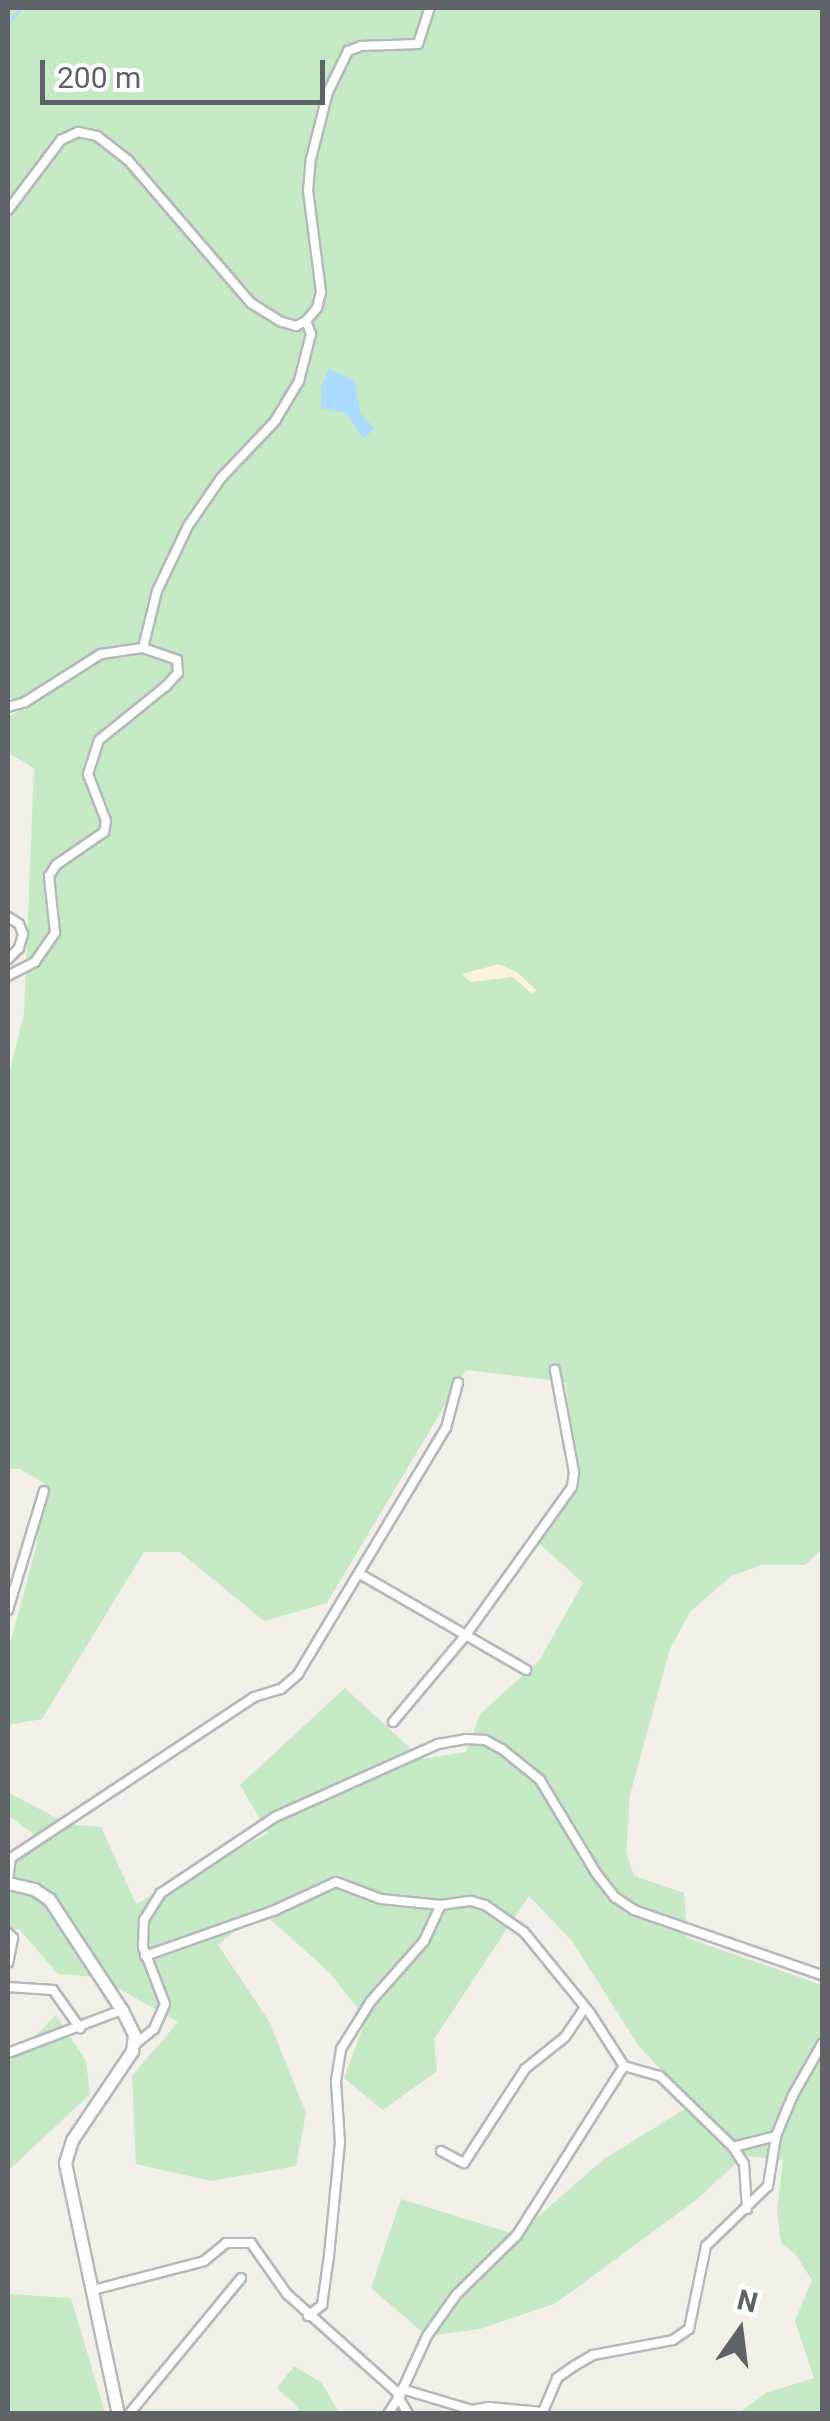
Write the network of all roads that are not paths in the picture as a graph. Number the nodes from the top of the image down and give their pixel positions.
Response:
1 (430, 8) edge
2 (8, 210) edge
3 (306, 321) junction
4 (142, 648) junction
5 (8, 707) edge
6 (8, 917) edge
7 (8, 959) edge
8 (8, 976) edge
9 (554, 1370) dead end
10 (458, 1383) dead end
11 (44, 1491) dead end
12 (360, 1574) junction
13 (8, 1610) edge
14 (466, 1635) junction
15 (526, 1670) dead end
16 (393, 1722) dead end
17 (8, 1881) edge
18 (440, 1905) junction
19 (8, 1933) edge
20 (146, 1956) junction
21 (8, 1963) edge
22 (822, 1976) edge
23 (8, 1987) edge
24 (586, 2007) junction
25 (122, 2010) junction
26 (80, 2028) junction
27 (822, 2044) edge
28 (133, 2046) junction
29 (8, 2053) edge
30 (624, 2066) junction
31 (776, 2136) junction
32 (733, 2147) junction
33 (441, 2150) dead end
34 (747, 2210) junction
35 (241, 2278) dead end
36 (93, 2290) junction
37 (308, 2316) junction
38 (401, 2395) junction
39 (542, 2413) edge
40 (118, 2414) edge
41 (129, 2414) edge
42 (388, 2414) edge
43 (408, 2414) edge

1 - 3 street
2 - 3 street
3 - 4 street
4 - 5 street
4 - 8 street
6 - 7 street
9 - 14 street
10 - 12 street
11 - 13 street
12 - 14 street
12 - 17 street
14 - 15 street
14 - 16 street
17 - 25 street
18 - 20 street
18 - 24 street
18 - 37 street
19 - 21 street
20 - 22 street
20 - 28 street
23 - 26 street
24 - 30 street
24 - 33 street
25 - 26 street
25 - 28 street
26 - 29 street
27 - 31 street
28 - 36 street
30 - 32 street
30 - 38 street
31 - 32 street
31 - 34 street
32 - 34 street
34 - 39 street
35 - 41 street
36 - 37 street
36 - 40 street
37 - 38 street
38 - 39 street
38 - 42 street
38 - 43 street

